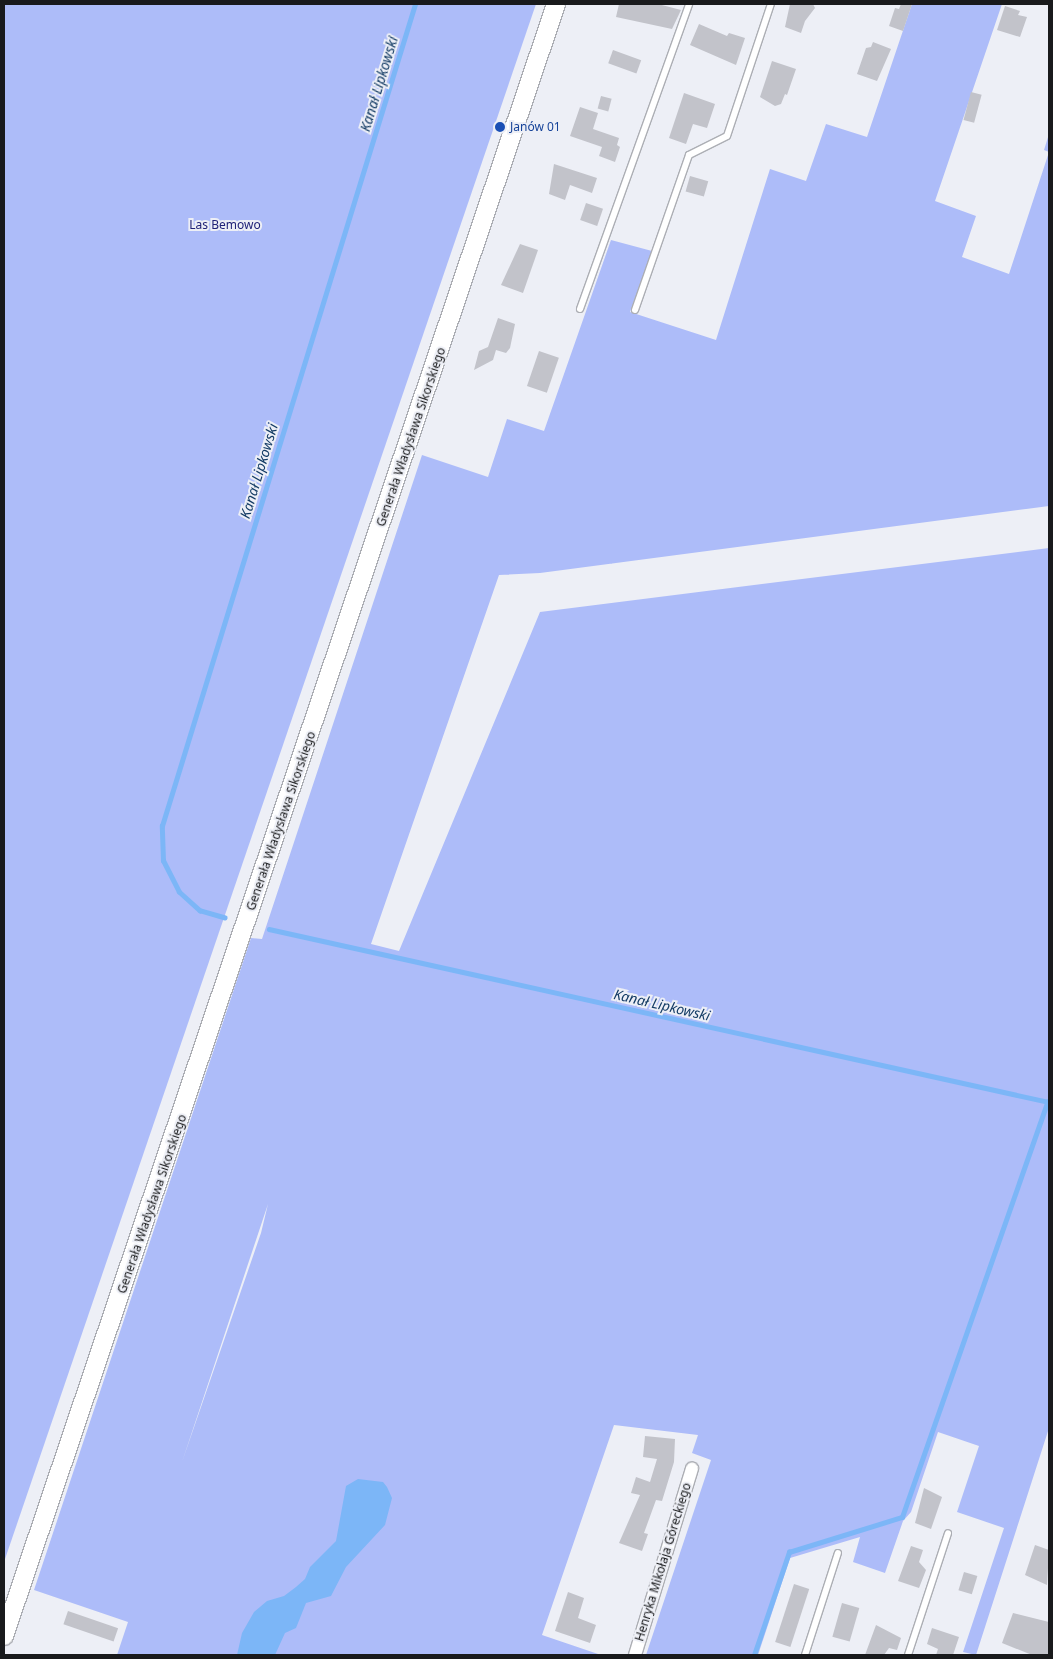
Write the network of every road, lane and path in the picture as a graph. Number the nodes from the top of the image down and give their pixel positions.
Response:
1 (556, 4) edge
2 (689, 4) edge
3 (771, 4) edge
4 (580, 309) dead end
5 (636, 310) dead end
6 (692, 1468) dead end
7 (948, 1533) dead end
8 (838, 1553) dead end
9 (4, 1636) edge
10 (635, 1655) edge
11 (805, 1655) edge
12 (908, 1655) edge

1 - 9 main road, Generała Władysława Sikorskiego
2 - 4 lane
3 - 5 lane
6 - 10 street, Henryka Mikołaja Góreckiego
7 - 12 lane
8 - 11 lane

